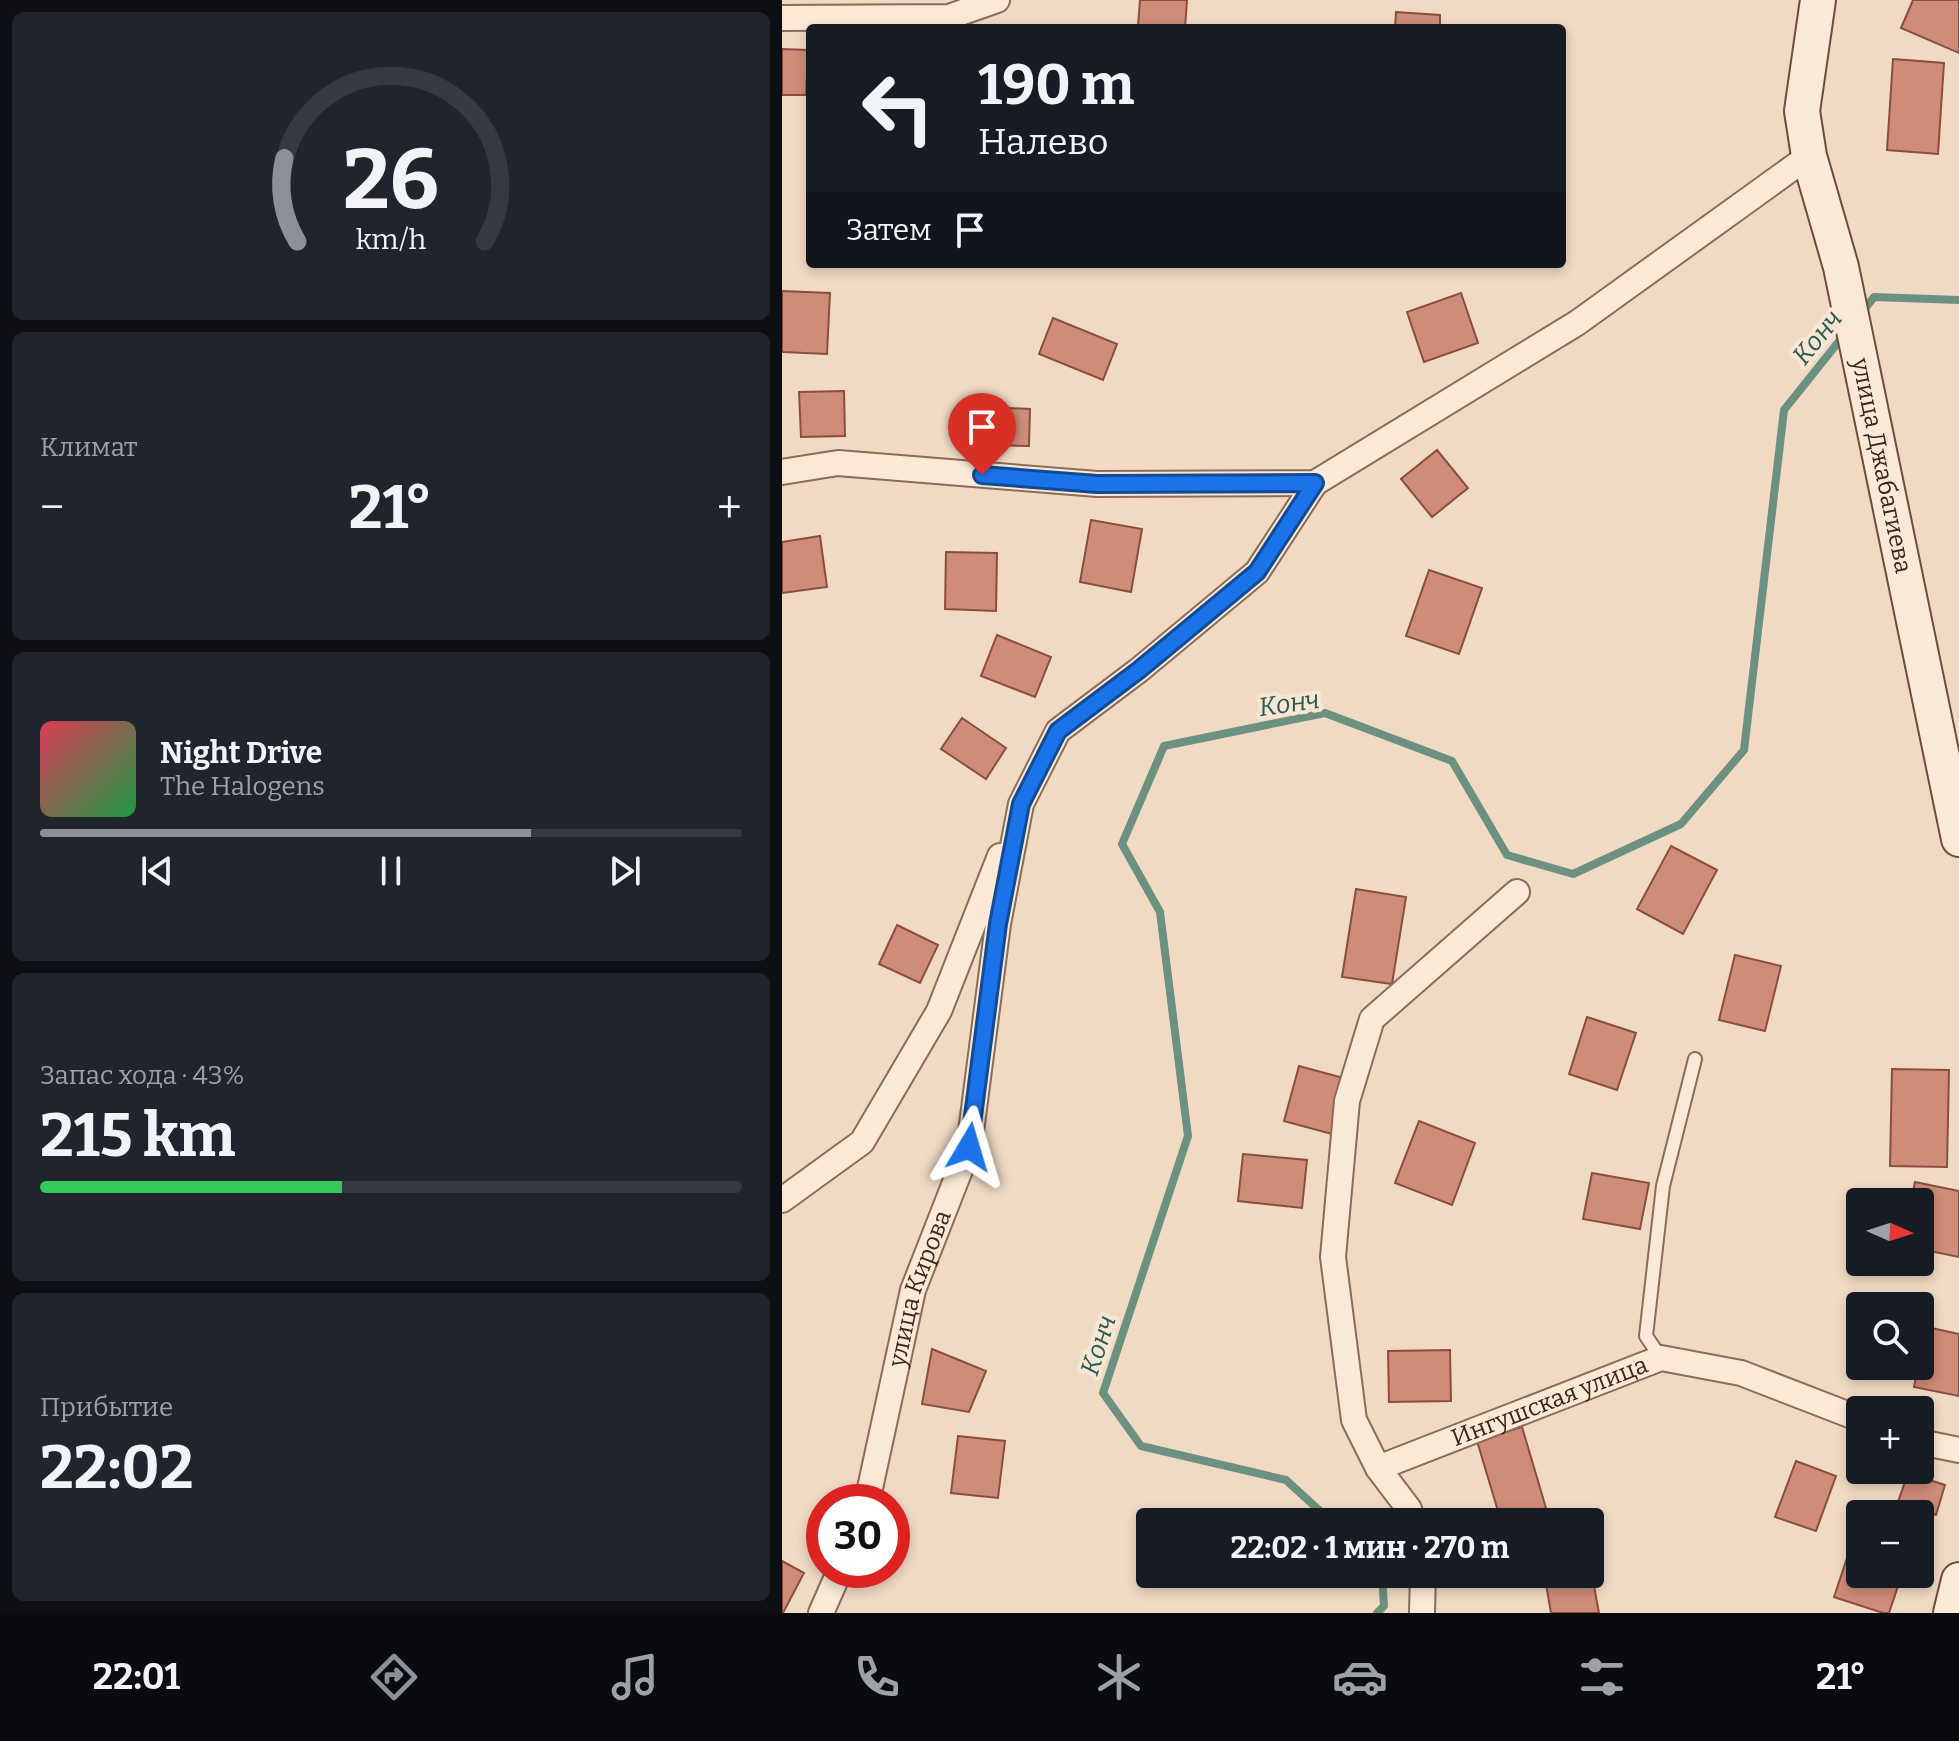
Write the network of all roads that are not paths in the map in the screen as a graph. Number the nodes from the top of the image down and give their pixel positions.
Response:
1 (997, 0) edge
2 (1818, 0) edge
3 (782, 18) edge
4 (1809, 156) junction
5 (782, 472) edge
6 (1315, 483) junction
7 (1955, 803) edge
8 (1021, 804) junction
9 (1959, 839) edge
10 (1517, 892) dead end
11 (1695, 1059) dead end
12 (782, 1200) edge
13 (1661, 1358) junction
14 (1846, 1414) edge
15 (1934, 1445) edge
16 (1959, 1450) edge
17 (1378, 1468) junction
18 (871, 1484) edge
19 (1408, 1508) edge
20 (1959, 1580) edge
21 (832, 1588) edge
22 (1423, 1588) edge
23 (821, 1613) edge
24 (1422, 1613) edge
25 (1951, 1613) edge

1 - 3 street
2 - 4 main road, улица Джабагиева
4 - 6 street
4 - 7 main road, улица Джабагиева
5 - 6 street
6 - 8 street, улица Кирова
7 - 9 main road, улица Джабагиева
8 - 12 street
8 - 18 street, улица Кирова
10 - 17 street
11 - 13 lane
13 - 14 street, Ингушская улица
13 - 17 street, Ингушская улица
15 - 16 street
17 - 19 street
20 - 25 main road
21 - 23 street
22 - 24 street

